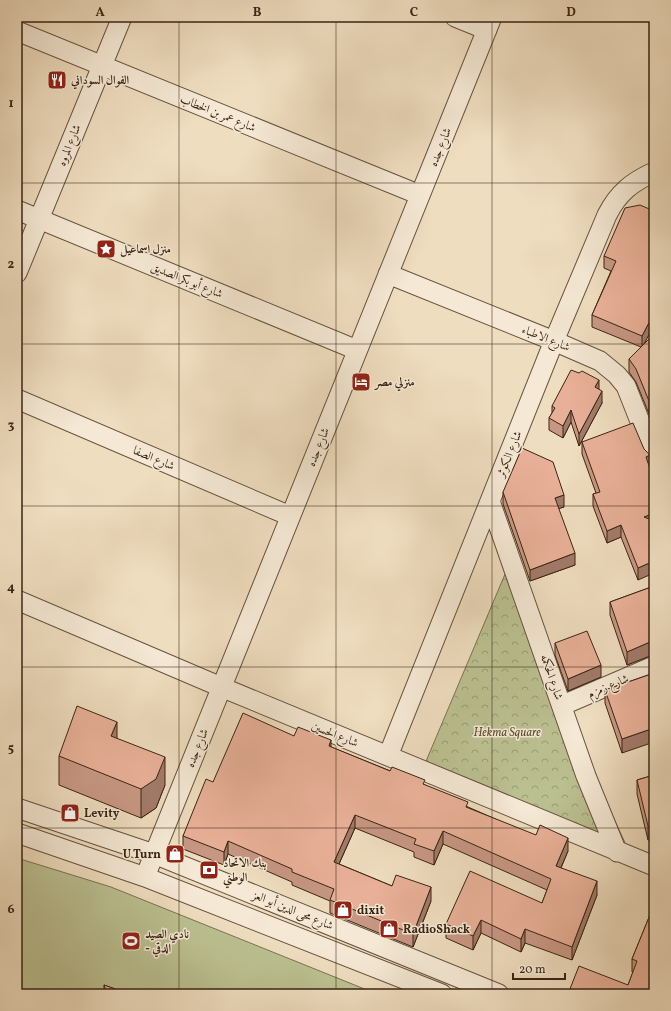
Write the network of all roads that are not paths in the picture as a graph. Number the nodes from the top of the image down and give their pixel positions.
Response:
1 (122, 17) edge
2 (455, 17) edge
3 (489, 23) edge
4 (17, 31) edge
5 (102, 66) junction
6 (654, 172) edge
7 (420, 195) junction
8 (17, 210) edge
9 (39, 219) junction
10 (17, 272) edge
11 (388, 274) junction
12 (554, 341) junction
13 (357, 350) junction
14 (17, 399) edge
15 (654, 457) edge
16 (490, 501) junction
17 (290, 516) junction
18 (17, 600) edge
19 (654, 666) edge
20 (221, 687) junction
21 (562, 705) junction
22 (388, 756) junction
23 (17, 808) edge
24 (17, 833) edge
25 (617, 852) junction
26 (154, 854) junction
27 (654, 866) edge
28 (145, 877) junction
29 (442, 994) edge
30 (499, 994) edge

1 - 5 street, شارع المروه
2 - 3 street
3 - 7 street, شارع جده
4 - 5 street, شارع عمر بن الخطاب
5 - 7 street, شارع عمر بن الخطاب
5 - 9 street, شارع المروه
6 - 12 street, شارع الكوثر
7 - 11 street, شارع جده
8 - 9 street, شارع أبو بكر الصديق
9 - 10 street, شارع المروه
9 - 13 street, شارع أبو بكر الصديق
11 - 12 street, شارع الاطباء
11 - 13 street, شارع جده
12 - 15 street, شارع الاطباء
12 - 16 street, شارع الكوثر
13 - 17 street, شارع جده
14 - 17 street, شارع الصفا
16 - 21 street, شارع الحكمه
16 - 22 street, شارع الكوثر
17 - 20 street, شارع جده
18 - 20 street, شارع الحسين
19 - 21 street, شارع زمزم
20 - 22 street, شارع الحسين
20 - 26 street, شارع جده
21 - 25 street, شارع الحكمه
22 - 25 street, شارع الحسين
23 - 26 street, شارع محى الدين أبو العز
24 - 28 street, شارع محى الدين أبو العز
25 - 27 street, شارع الحسين
26 - 28 street, شارع جده
26 - 30 street, شارع محى الدين أبو العز
28 - 29 street, شارع محى الدين أبو العز

